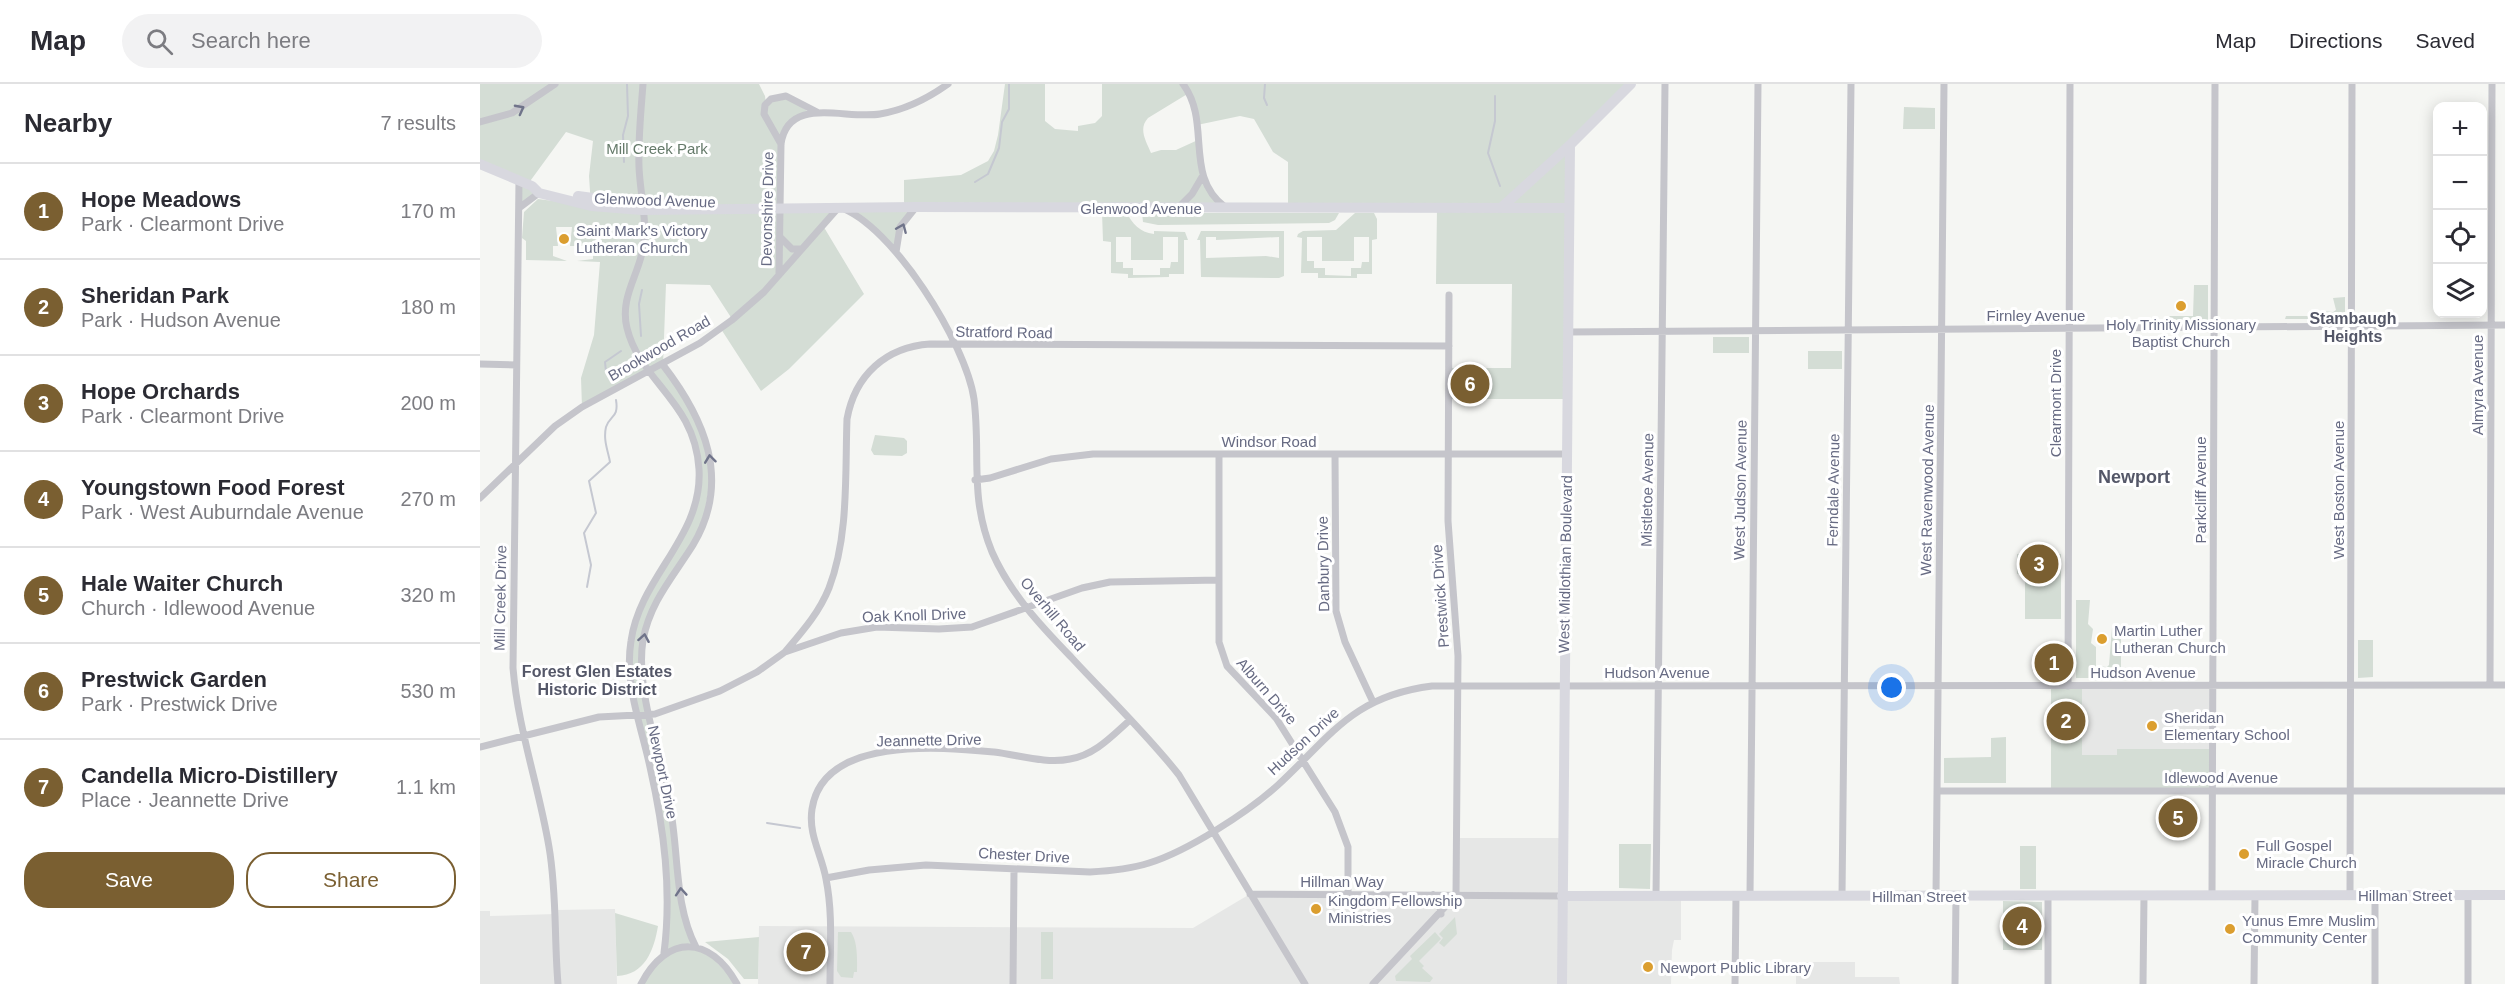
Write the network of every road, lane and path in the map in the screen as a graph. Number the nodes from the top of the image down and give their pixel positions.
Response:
1 (555, 84) edge
2 (643, 84) edge
3 (948, 84) edge
4 (1183, 84) edge
5 (1191, 84) edge
6 (1630, 84) edge
7 (1665, 84) edge
8 (1758, 84) edge
9 (1851, 84) edge
10 (1944, 84) edge
11 (2070, 84) edge
12 (2215, 84) edge
13 (2352, 84) edge
14 (2492, 84) edge
15 (1190, 93) junction
16 (817, 112) junction
17 (480, 122) edge
18 (781, 144) junction
19 (1570, 145) junction
20 (480, 164) edge
21 (1202, 177) junction
22 (519, 181) junction
23 (535, 189) junction
24 (780, 207) junction
25 (839, 207) junction
26 (916, 207) junction
27 (1502, 207) junction
28 (519, 208) junction
29 (1178, 208) junction
30 (1226, 208) junction
31 (1569, 208) junction
32 (780, 237) junction
33 (801, 249) junction
34 (896, 252) junction
35 (779, 275) junction
36 (1449, 295) dead end
37 (2491, 325) junction
38 (2505, 325) edge
39 (2352, 326) junction
40 (2214, 327) junction
41 (2069, 328) junction
42 (1942, 329) junction
43 (1849, 330) junction
44 (1756, 331) junction
45 (1568, 332) junction
46 (1662, 332) junction
47 (954, 345) junction
48 (1449, 346) junction
49 (480, 364) edge
50 (516, 365) junction
51 (663, 365) junction
52 (650, 372) junction
53 (1219, 454) junction
54 (1335, 454) junction
55 (1448, 454) junction
56 (1566, 454) junction
57 (515, 463) junction
58 (975, 480) junction
59 (480, 498) edge
60 (677, 547) junction
61 (686, 554) junction
62 (1219, 580) junction
63 (1027, 609) junction
64 (785, 652) junction
65 (2490, 685) junction
66 (2505, 685) edge
67 (1457, 686) junction
68 (1564, 686) junction
69 (1659, 686) junction
70 (1752, 686) junction
71 (1845, 686) junction
72 (1938, 686) junction
73 (2068, 686) junction
74 (2213, 686) junction
75 (2351, 686) junction
76 (1373, 702) junction
77 (637, 714) junction
78 (649, 714) junction
79 (1130, 720) junction
80 (524, 736) junction
81 (480, 747) edge
82 (1303, 760) junction
83 (1937, 791) junction
84 (2213, 791) junction
85 (2351, 791) junction
86 (2505, 791) edge
87 (1212, 830) junction
88 (675, 835) junction
89 (663, 836) junction
90 (1014, 870) junction
91 (826, 878) junction
92 (1250, 894) junction
93 (1348, 894) junction
94 (1433, 895) junction
95 (1456, 895) junction
96 (2375, 895) junction
97 (2468, 895) junction
98 (2505, 895) edge
99 (1562, 896) junction
100 (1656, 896) junction
101 (1736, 896) junction
102 (1750, 896) junction
103 (1842, 896) junction
104 (1936, 896) junction
105 (1956, 896) junction
106 (2048, 896) junction
107 (2144, 896) junction
108 (2212, 896) junction
109 (2255, 896) junction
110 (2350, 896) junction
111 (1441, 914) junction
112 (696, 947) junction
113 (664, 953) junction
114 (558, 984) edge
115 (641, 984) edge
116 (737, 984) edge
117 (830, 984) edge
118 (1013, 984) edge
119 (1305, 984) edge
120 (1373, 984) edge
121 (1562, 984) edge
122 (1735, 984) edge
123 (1955, 984) edge
124 (2048, 984) edge
125 (2144, 984) edge
126 (2254, 984) edge
127 (2375, 984) edge
128 (2468, 984) edge

17 -> 1 street
2 - 52 street, Newport Drive
3 - 16 street, Devonshire Drive
4 - 15 street
5 - 15 street
6 - 19 street
7 - 46 street, Mistletoe Avenue
8 - 44 street, West Judson Avenue
9 - 43 street, Ferndale Avenue
10 - 42 street, West Ravenwood Avenue
11 - 41 street, Clearmont Drive
12 - 40 street, Parkcliff Avenue
13 - 39 street, West Boston Avenue
14 - 37 street, Almyra Avenue
15 - 21 street
16 - 18 street, Devonshire Drive
16 - 18 street, Devonshire Drive
18 - 24 street, Devonshire Drive
19 - 27 street
19 - 31 street, West Midlothian Boulevard
20 - 22 street, Glenwood Avenue
21 - 29 street
21 - 30 street
22 - 23 street, Glenwood Avenue
22 - 28 street, Mill Creek Drive
23 - 24 street, Glenwood Avenue
23 - 28 street
24 - 25 street, Glenwood Avenue
24 - 32 street, Devonshire Drive
25 - 26 street, Glenwood Avenue
25 - 33 street, Brookwood Road
25 - 34 street, Overhill Road
26 - 29 street, Glenwood Avenue
34 -> 26 street
27 - 30 street, Glenwood Avenue
27 - 31 street, Glenwood Avenue
28 - 50 street, Mill Creek Drive
29 - 30 street, Glenwood Avenue
31 - 45 street, West Midlothian Boulevard
32 - 33 street
32 - 35 street, Devonshire Drive
33 - 35 street, Brookwood Road
34 - 47 street, Overhill Road
35 - 51 street, Brookwood Road
36 - 48 street, Prestwick Drive
37 - 38 street, Firnley Avenue
37 - 39 street, Firnley Avenue
37 - 65 street, Almyra Avenue
39 - 40 street, Firnley Avenue
39 - 75 street, West Boston Avenue
40 - 41 street, Firnley Avenue
40 - 74 street, Parkcliff Avenue
41 - 42 street, Firnley Avenue
41 - 73 street, Clearmont Drive
42 - 43 street, Firnley Avenue
42 - 72 street, West Ravenwood Avenue
43 - 44 street, Firnley Avenue
43 - 71 street, Ferndale Avenue
44 - 46 street, Firnley Avenue
44 - 70 street, West Judson Avenue
45 - 46 street, Firnley Avenue
45 - 56 street, West Midlothian Boulevard
46 - 69 street, Mistletoe Avenue
47 - 48 street, Stratford Road
47 - 58 street, Overhill Road
47 - 64 street, Stratford Road
48 - 55 street, Prestwick Drive
49 - 50 street
50 - 57 street, Mill Creek Drive
51 - 52 street, Brookwood Road
61 -> 51 street, Newport Drive
52 - 57 street, Brookwood Road
52 - 60 street, Newport Drive
53 - 54 street, Windsor Road
53 - 58 street, Windsor Road
53 - 62 street, Alburn Drive
54 - 55 street, Windsor Road
54 - 76 street, Danbury Drive
55 - 56 street, Windsor Road
55 - 67 street, Prestwick Drive
56 - 68 street, West Midlothian Boulevard
57 - 59 street, Brookwood Road
57 - 80 street, Mill Creek Drive
58 - 63 street, Overhill Road
60 - 61 street
60 - 77 street, Newport Drive
78 -> 61 street, Newport Drive
62 - 63 street, Oak Knoll Drive
62 - 82 street, Alburn Drive
63 - 64 street, Oak Knoll Drive
63 - 79 street, Overhill Road
64 - 78 street, Oak Knoll Drive
65 - 66 street, Hudson Avenue
65 - 75 street, Hudson Avenue
67 - 68 street, Hudson Drive
67 - 76 street, Hudson Drive
67 - 95 street, Prestwick Drive
68 - 69 street, Hudson Avenue
68 - 99 street, West Midlothian Boulevard
69 - 70 street, Hudson Avenue
69 - 100 street, Mistletoe Avenue
70 - 71 street, Hudson Avenue
70 - 102 street, West Judson Avenue
71 - 72 street, Hudson Avenue
71 - 103 street, Ferndale Avenue
72 - 73 street, Hudson Avenue
72 - 83 street, West Ravenwood Avenue
73 - 74 street, Hudson Avenue
74 - 75 street, Hudson Avenue
74 - 84 street, Parkcliff Avenue
75 - 85 street, West Boston Avenue
76 - 82 street, Hudson Drive
77 - 78 street, Oak Knoll Drive
77 - 80 street, Oak Knoll Drive
77 - 89 street, Newport Drive
78 - 88 street, Newport Drive
79 - 87 street, Overhill Road
79 - 91 street, Jeannette Drive
80 - 81 street, Oak Knoll Drive
80 - 114 street, Mill Creek Drive
82 - 87 street, Hudson Drive
82 - 93 street, Alburn Drive
83 - 84 street, Idlewood Avenue
83 - 104 street, West Ravenwood Avenue
84 - 85 street, Idlewood Avenue
84 - 108 street, Parkcliff Avenue
85 - 86 street, Idlewood Avenue
85 - 110 street, West Boston Avenue
87 - 90 street, Chester Drive
87 - 92 street, Overhill Road
88 - 89 street, Newport Drive
112 -> 88 street, Newport Drive
89 - 113 street, Newport Drive
90 - 91 street, Chester Drive
90 - 118 street
91 - 117 street, Jeannette Drive
92 - 93 street, Hillman Way
92 - 119 street, Overhill Road
93 - 94 street, Hillman Way
94 - 95 street, Hillman Way
94 - 111 street
95 - 99 street, Hillman Street
95 - 111 street
96 - 97 street, Hillman Street
96 - 110 street, Hillman Street
96 - 127 street
97 - 98 street, Hillman Street
97 - 128 street
99 - 100 street, Hillman Street
99 - 121 street, West Midlothian Boulevard
100 - 101 street, Hillman Street
101 - 102 street, Hillman Street
101 - 122 street
102 - 103 street, Hillman Street
103 - 104 street, Hillman Street
104 - 105 street, Hillman Street
105 - 106 street, Hillman Street
105 - 123 street
106 - 107 street, Hillman Street
106 - 124 street
107 - 108 street, Hillman Street
107 - 125 street
108 - 109 street, Hillman Street
109 - 110 street, Hillman Street
109 - 126 street
111 - 120 street
112 - 113 street
112 - 116 street
113 - 115 street

